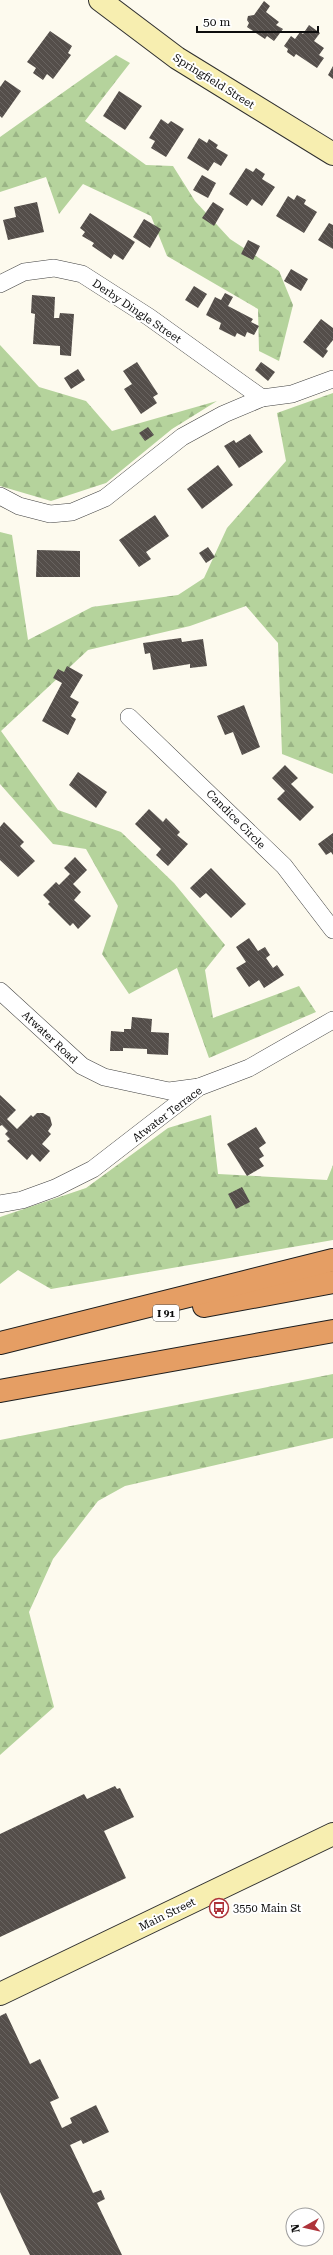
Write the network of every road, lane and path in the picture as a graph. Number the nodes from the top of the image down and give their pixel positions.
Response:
1 (100, 0) edge
2 (333, 154) edge
3 (0, 284) edge
4 (333, 379) edge
5 (262, 398) junction
6 (0, 496) edge
7 (129, 717) dead end
8 (333, 930) edge
9 (0, 990) edge
10 (333, 1020) edge
11 (199, 1087) junction
12 (0, 1204) edge
13 (333, 1260) edge
14 (333, 1282) edge
15 (333, 1331) edge
16 (0, 1343) edge
17 (0, 1390) edge
18 (333, 1834) edge
19 (0, 1994) edge

1 - 2 main road, Springfield Street
3 - 5 street, Derby Dingle Street
4 - 5 street
5 - 6 street
7 - 8 street, Candice Circle
9 - 11 street, Atwater Road
10 - 11 street, Atwater Terrace
11 - 12 street, Atwater Terrace
13 - 16 highway
14 - 16 highway, I 91
15 - 17 highway
18 - 19 main road, Main Street

